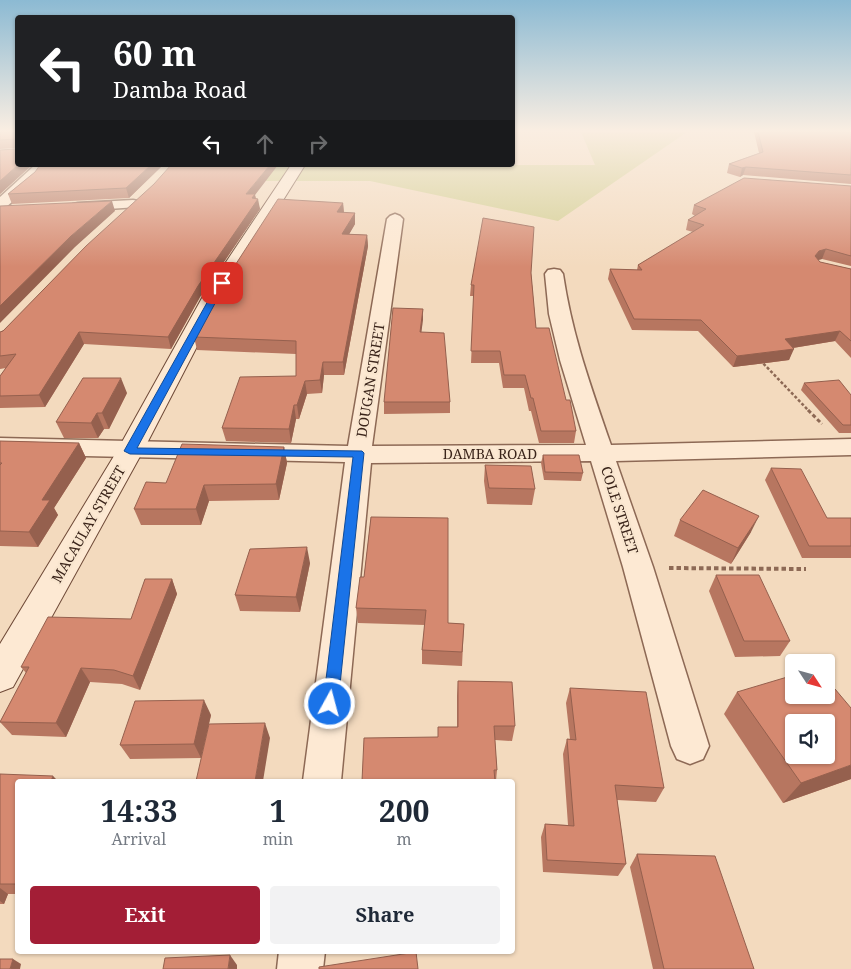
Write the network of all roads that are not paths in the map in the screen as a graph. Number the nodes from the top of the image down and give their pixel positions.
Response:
1 (32, 177) edge
2 (290, 177) edge
3 (0, 205) edge
4 (67, 208) edge
5 (19, 210) edge
6 (0, 211) edge
7 (396, 219) dead end
8 (115, 220) edge
9 (554, 274) dead end
10 (0, 446) edge
11 (848, 447) edge
12 (130, 451) junction
13 (358, 453) junction
14 (601, 453) junction
15 (0, 676) edge
16 (690, 746) dead end
17 (322, 779) edge
18 (302, 954) edge
19 (300, 969) edge

1 - 3 street
2 - 12 street, MACAULAY STREET
4 - 8 street
5 - 6 street
7 - 13 street, DOUGAN STREET
9 - 14 street, COLE STREET
10 - 12 street, DAMBA ROAD
11 - 14 street, DAMBA ROAD
12 - 13 street, DAMBA ROAD
12 - 15 street, MACAULAY STREET
13 - 14 street, DAMBA ROAD
13 - 17 street, DOUGAN STREET
14 - 16 street, COLE STREET
18 - 19 street

